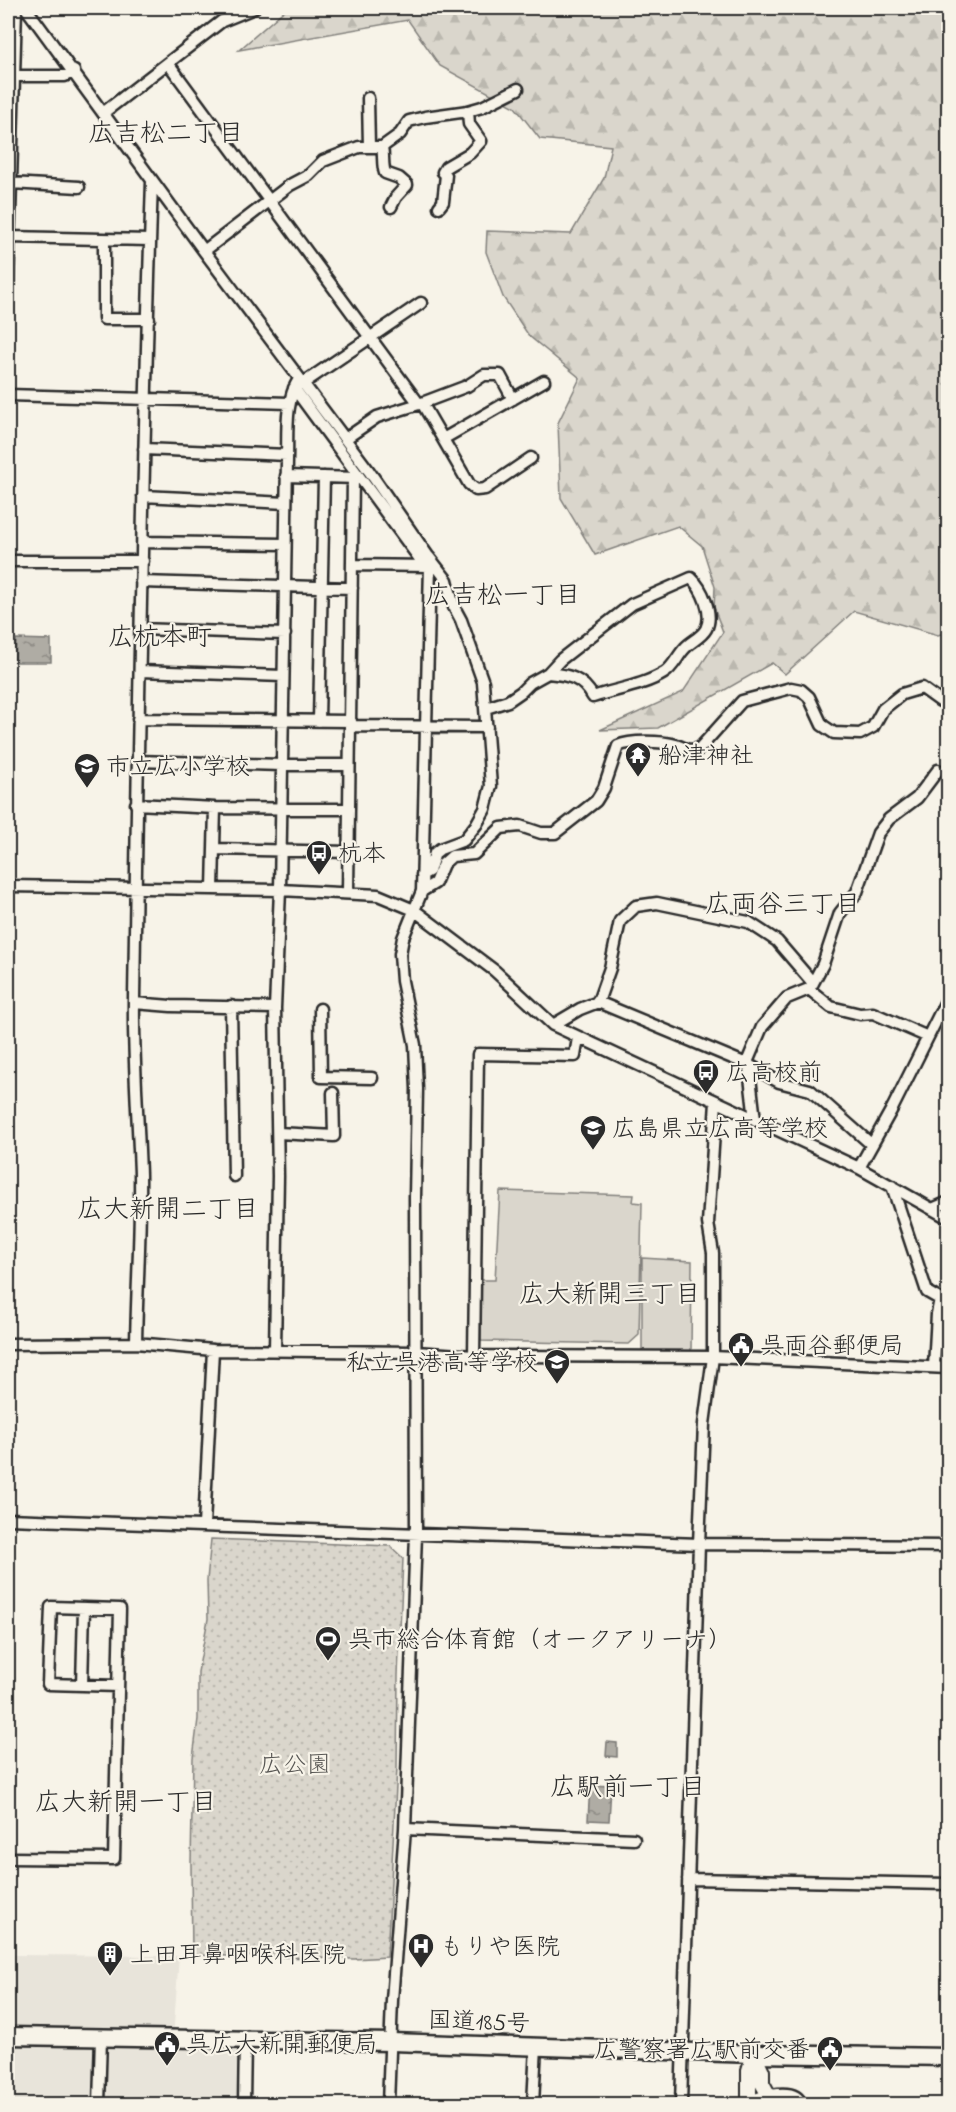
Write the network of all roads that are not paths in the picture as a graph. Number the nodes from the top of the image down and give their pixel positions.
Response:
1 (16, 8) edge
2 (26, 8) edge
3 (254, 8) edge
4 (168, 63) junction
5 (74, 71) junction
6 (10, 76) edge
7 (518, 89) dead end
8 (368, 98) dead end
9 (468, 111) junction
10 (103, 113) junction
11 (369, 147) junction
12 (382, 147) junction
13 (9, 154) edge
14 (152, 181) junction
15 (11, 183) junction
16 (79, 188) dead end
17 (270, 201) junction
18 (391, 207) dead end
19 (439, 207) dead end
20 (8, 237) edge
21 (105, 240) junction
22 (150, 240) junction
23 (204, 251) junction
24 (8, 286) edge
25 (421, 303) dead end
26 (149, 320) junction
27 (371, 336) junction
28 (544, 381) dead end
29 (298, 383) junction
30 (8, 395) edge
31 (145, 398) junction
32 (513, 399) junction
33 (289, 404) junction
34 (421, 404) junction
35 (345, 439) junction
36 (443, 439) junction
37 (144, 450) junction
38 (287, 455) junction
39 (531, 458) dead end
40 (361, 475) junction
41 (286, 476) junction
42 (324, 477) junction
43 (143, 496) junction
44 (286, 503) junction
45 (143, 542) junction
46 (285, 544) junction
47 (8, 561) edge
48 (143, 561) junction
49 (428, 562) junction
50 (353, 565) junction
51 (141, 582) junction
52 (284, 586) junction
53 (323, 587) junction
54 (352, 588) junction
55 (140, 629) junction
56 (285, 634) junction
57 (140, 671) junction
58 (548, 673) junction
59 (284, 676) junction
60 (948, 699) edge
61 (486, 708) junction
62 (138, 719) junction
63 (283, 721) junction
64 (319, 721) junction
65 (350, 723) junction
66 (425, 727) junction
67 (488, 728) junction
68 (137, 761) junction
69 (282, 765) junction
70 (349, 765) junction
71 (938, 770) dead end
72 (136, 804) junction
73 (215, 808) junction
74 (282, 809) junction
75 (349, 809) junction
76 (214, 849) junction
77 (281, 851) junction
78 (348, 852) junction
79 (422, 874) junction
80 (8, 886) edge
81 (136, 887) junction
82 (213, 889) junction
83 (280, 890) junction
84 (422, 891) junction
85 (348, 892) junction
86 (414, 910) junction
87 (811, 986) junction
88 (948, 997) edge
89 (598, 1002) junction
90 (134, 1003) junction
91 (231, 1006) junction
92 (275, 1008) junction
93 (320, 1009) dead end
94 (553, 1025) junction
95 (928, 1037) junction
96 (578, 1038) junction
97 (749, 1065) junction
98 (372, 1078) dead end
99 (333, 1093) dead end
100 (716, 1102) junction
101 (755, 1120) junction
102 (278, 1133) junction
103 (872, 1145) junction
104 (859, 1168) junction
105 (234, 1176) dead end
106 (892, 1186) junction
107 (948, 1202) edge
108 (932, 1209) junction
109 (948, 1218) edge
110 (944, 1302) edge
111 (136, 1343) junction
112 (8, 1344) edge
113 (213, 1350) junction
114 (275, 1350) junction
115 (416, 1352) junction
116 (474, 1356) junction
117 (713, 1357) junction
118 (934, 1367) junction
119 (948, 1368) edge
120 (8, 1519) edge
121 (204, 1525) junction
122 (416, 1534) junction
123 (699, 1544) junction
124 (948, 1546) edge
125 (84, 1608) junction
126 (82, 1685) junction
127 (118, 1686) junction
128 (405, 1829) junction
129 (634, 1839) dead end
130 (8, 1857) edge
131 (688, 1879) junction
132 (948, 1884) edge
133 (8, 2036) edge
134 (101, 2037) junction
135 (245, 2040) junction
136 (392, 2042) junction
137 (536, 2046) junction
138 (683, 2051) junction
139 (754, 2054) junction
140 (948, 2057) edge
141 (768, 2094) junction
142 (749, 2103) edge
143 (99, 2104) edge
144 (244, 2104) edge
145 (388, 2104) edge
146 (533, 2104) edge
147 (681, 2104) edge
148 (801, 2104) edge

1 - 6 street
2 - 5 street
3 - 4 street
4 - 10 street
4 - 17 street
5 - 6 street
5 - 10 street
6 - 13 street
7 - 9 street
8 - 11 street
9 - 12 street
9 - 19 street
10 - 14 street
11 - 12 street
11 - 17 street
12 - 18 street
13 - 15 street
14 - 22 street
14 - 23 street
15 - 16 street
15 - 20 street
17 - 23 street
17 - 27 street
20 - 21 street
20 - 24 street
21 - 22 street
21 - 26 street
22 - 26 street
23 - 29 street
25 - 27 street
26 - 31 street
27 - 29 street
27 - 34 street
28 - 32 street
29 - 33 street
29 - 35 street
29 - 40 street
30 - 31 street
31 - 33 street
31 - 37 street
32 - 34 street
32 - 36 street
33 - 38 street
34 - 35 street
34 - 36 street
35 - 40 street
36 - 39 street
37 - 38 street
37 - 43 street
38 - 41 street
40 - 42 street
40 - 49 street
40 - 50 street
41 - 42 street
41 - 44 street
42 - 53 street
43 - 44 street
43 - 45 street
44 - 46 street
45 - 46 street
45 - 48 street
46 - 52 street
47 - 48 street
48 - 51 street
49 - 50 street
49 - 61 street
49 - 66 street
50 - 54 street
51 - 52 street
51 - 55 street
52 - 53 street
52 - 56 street
53 - 54 street
53 - 64 street
54 - 65 street
55 - 56 street
55 - 57 street
56 - 59 street
57 - 59 street
57 - 62 street
58 - 58 street
58 - 61 street
59 - 63 street
60 - 84 street
61 - 67 street
62 - 63 street
62 - 68 street
63 - 64 street
63 - 69 street
64 - 65 street
65 - 66 street
65 - 70 street
66 - 67 street
66 - 79 street
67 - 79 street
68 - 69 street
68 - 72 street
69 - 70 street
69 - 74 street
70 - 75 street
71 - 87 street
72 - 73 street
72 - 81 street
73 - 74 street
73 - 76 street
74 - 75 street
74 - 77 street
75 - 78 street
76 - 77 street
76 - 82 street
77 - 78 street
77 - 83 street
78 - 85 street
79 - 84 street
80 - 81 street
81 - 82 street
81 - 90 street
82 - 83 street
83 - 85 street
83 - 92 street
84 - 86 street
85 - 86 street
86 - 94 street
86 - 115 street
87 - 89 street
87 - 95 street
87 - 97 street
88 - 95 street
89 - 94 street
89 - 97 street
90 - 91 street
90 - 111 street
91 - 92 street
91 - 105 street
92 - 102 street
93 - 98 street
94 - 96 street
95 - 103 street
96 - 100 street
96 - 116 street
97 - 101 street
97 - 103 street
99 - 102 street
100 - 101 street
100 - 117 street
101 - 104 street
102 - 114 street
103 - 104 street
104 - 106 street
106 - 108 street
106 - 110 street
107 - 108 street
108 - 109 street
110 - 118 street
111 - 112 street
111 - 113 street
113 - 114 street
113 - 121 street
114 - 115 street
115 - 116 street
115 - 122 street
116 - 117 street
117 - 118 street
117 - 123 street
118 - 119 street
120 - 121 street
121 - 122 street
122 - 123 street
122 - 128 street
123 - 124 street
123 - 131 street
125 - 126 street
125 - 126 street
125 - 127 street
126 - 127 street
127 - 130 street
128 - 129 street
128 - 136 street
131 - 132 street
131 - 138 street
133 - 134 highway, 国道185号
134 - 135 highway, 国道185号
134 - 143 street
135 - 136 highway, 国道185号
135 - 144 street
136 - 137 highway, 国道185号
136 - 145 street
137 - 138 highway, 国道185号
137 - 146 street
138 - 139 highway, 国道185号
138 - 147 street
139 - 140 highway, 国道185号
139 - 141 main road
139 - 142 main road
141 - 142 street
141 - 148 street

